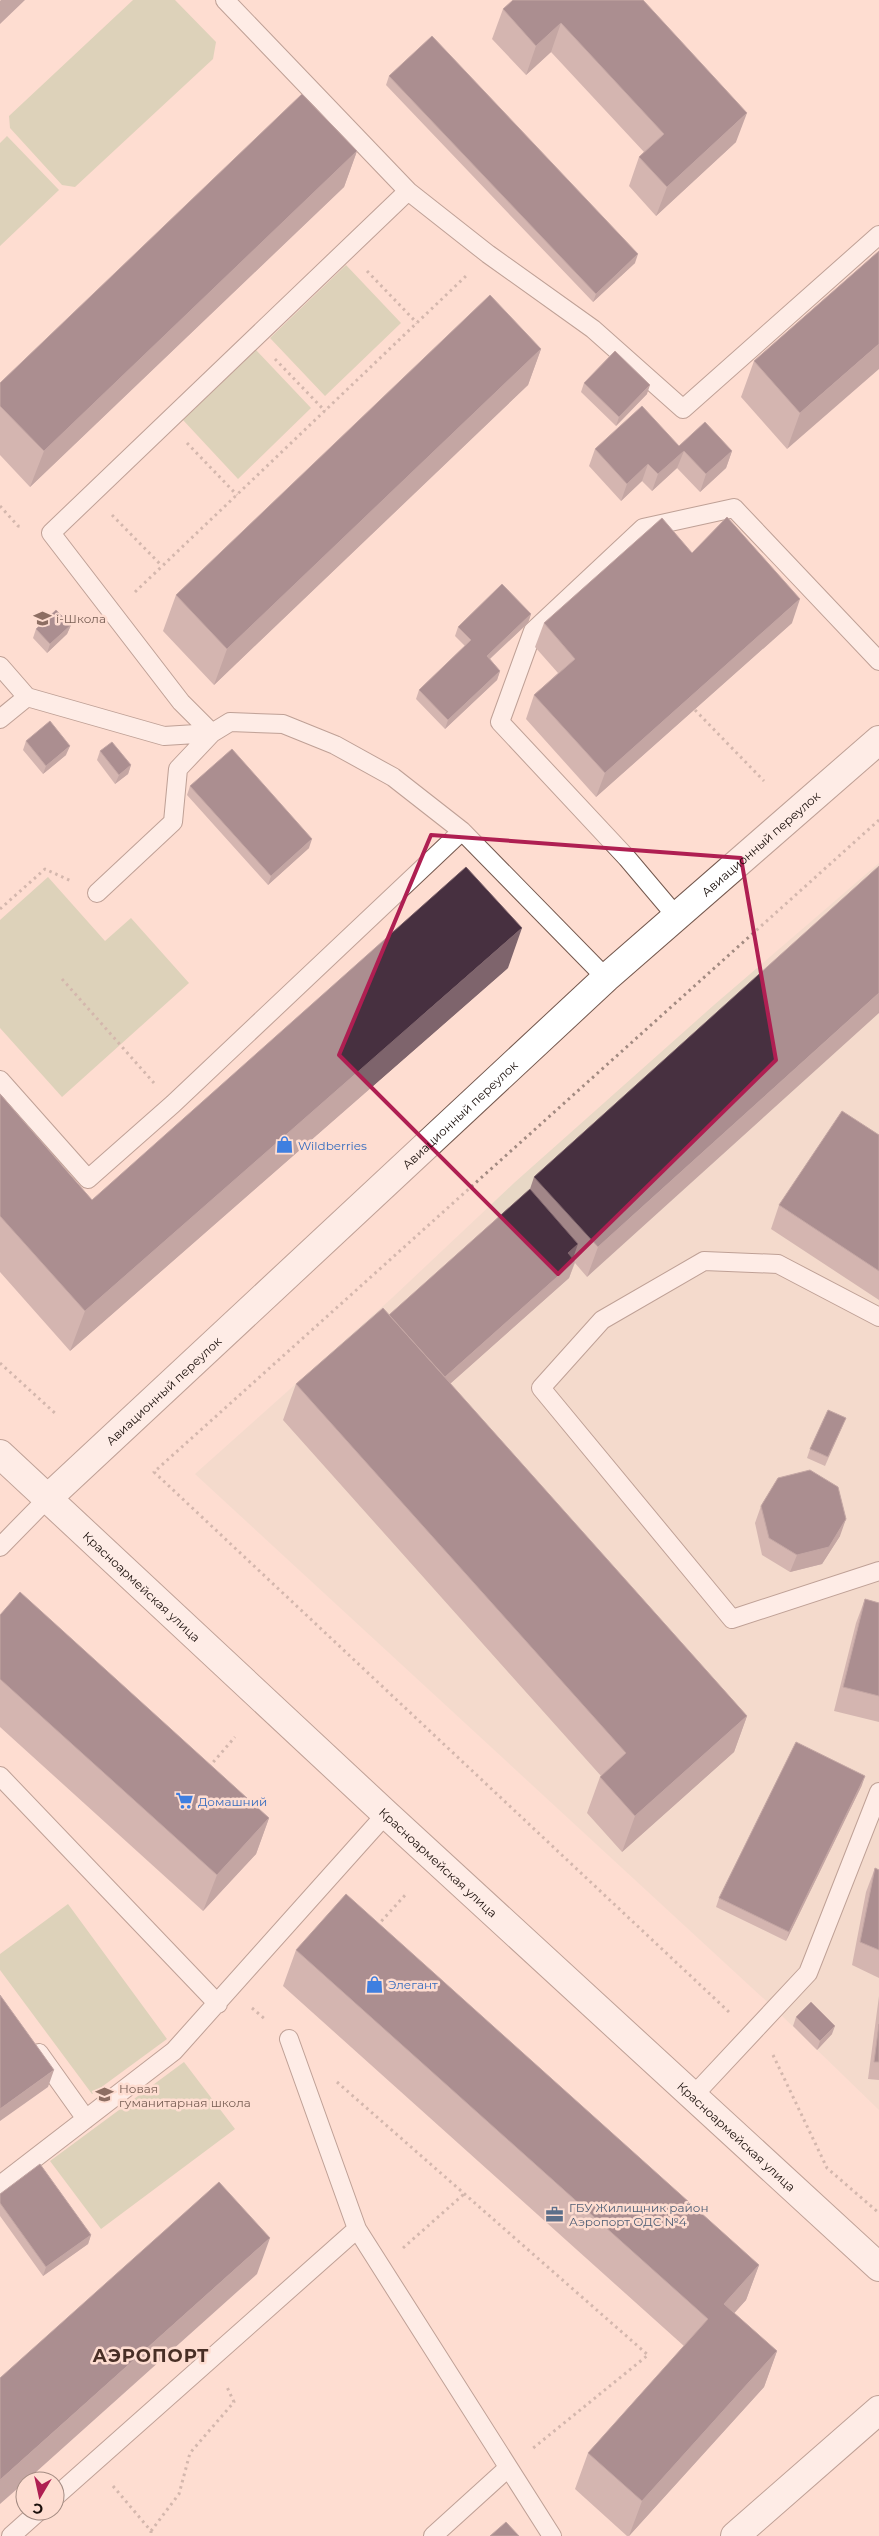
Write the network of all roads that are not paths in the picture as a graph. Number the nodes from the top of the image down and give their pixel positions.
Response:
1 (225, 0) edge
2 (408, 191) junction
3 (879, 235) edge
4 (879, 661) edge
5 (0, 666) edge
6 (27, 697) junction
7 (0, 720) edge
8 (212, 733) junction
9 (879, 740) edge
10 (462, 831) junction
11 (97, 893) road end
12 (676, 916) junction
13 (606, 978) junction
14 (0, 1080) edge
15 (879, 1317) edge
16 (0, 1454) edge
17 (47, 1499) junction
18 (0, 1547) edge
19 (879, 1571) edge
20 (0, 1776) edge
21 (879, 1792) edge
22 (386, 1814) junction
23 (218, 2004) junction
24 (29, 2038) edge
25 (289, 2039) road end
26 (693, 2096) junction
27 (86, 2119) junction
28 (0, 2186) edge
29 (357, 2229) junction
30 (877, 2262) edge
31 (879, 2410) edge
32 (508, 2468) junction
33 (65, 2488) edge
34 (28, 2521) edge
35 (11, 2536) edge
36 (433, 2536) edge
37 (552, 2536) edge
38 (735, 2536) edge

1 - 2 lane
2 - 3 lane
2 - 8 lane
4 - 12 lane
5 - 6 lane
6 - 7 lane
6 - 8 lane
8 - 10 lane
8 - 11 lane
9 - 12 street, Авиационный переулок
10 - 13 lane
10 - 14 lane
12 - 13 street, Авиационный переулок
13 - 17 street, Авиационный переулок
15 - 19 lane
16 - 17 street, Красноармейская улица
17 - 18 lane
17 - 22 street, Красноармейская улица
20 - 23 lane
21 - 26 lane
22 - 23 lane
22 - 26 street, Красноармейская улица
23 - 27 lane
24 - 27 lane
25 - 29 lane
26 - 30 street, Красноармейская улица
27 - 28 lane
29 - 32 lane
29 - 33 lane
31 - 38 street
32 - 36 lane
32 - 37 lane
34 - 35 lane

